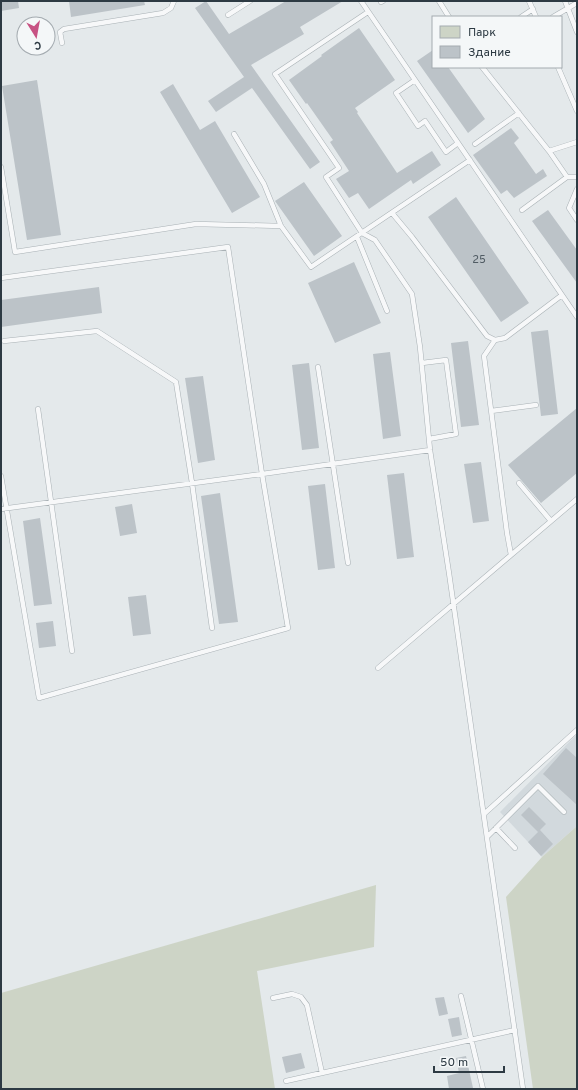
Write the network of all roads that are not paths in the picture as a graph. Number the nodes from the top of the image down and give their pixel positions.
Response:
1 (174, 1) edge
2 (250, 1) edge
3 (361, 1) edge
4 (439, 1) edge
5 (529, 1) edge
6 (565, 1) edge
7 (577, 3) edge
8 (568, 8) junction
9 (533, 9) junction
10 (368, 12) junction
11 (228, 15) dead end
12 (447, 16) edge
13 (522, 16) edge
14 (536, 16) edge
15 (555, 16) edge
16 (577, 32) edge
17 (62, 43) dead end
18 (483, 68) edge
19 (558, 68) edge
20 (415, 80) junction
21 (577, 112) edge
22 (519, 113) junction
23 (234, 134) dead end
24 (577, 142) edge
25 (458, 143) junction
26 (476, 144) dead end
27 (549, 151) junction
28 (470, 160) junction
29 (1, 167) edge
30 (568, 177) junction
31 (577, 177) edge
32 (577, 189) edge
33 (522, 210) dead end
34 (392, 213) junction
35 (577, 220) edge
36 (281, 226) junction
37 (362, 233) junction
38 (357, 237) junction
39 (1, 278) edge
40 (562, 295) junction
41 (387, 311) dead end
42 (577, 317) edge
43 (495, 340) junction
44 (4, 341) dead end
45 (422, 363) junction
46 (318, 367) dead end
47 (536, 405) dead end
48 (38, 409) dead end
49 (491, 411) junction
50 (429, 439) junction
51 (430, 450) junction
52 (333, 463) junction
53 (262, 474) junction
54 (1, 476) edge
55 (192, 483) junction
56 (519, 483) dead end
57 (577, 500) edge
58 (51, 502) junction
59 (1, 509) edge
60 (7, 509) junction
61 (551, 521) junction
62 (511, 555) junction
63 (348, 563) dead end
64 (454, 604) junction
65 (212, 628) dead end
66 (72, 651) dead end
67 (378, 668) dead end
68 (577, 730) edge
69 (564, 812) dead end
70 (484, 814) junction
71 (496, 828) junction
72 (487, 837) junction
73 (515, 848) dead end
74 (461, 996) dead end
75 (273, 998) dead end
76 (515, 1030) junction
77 (471, 1040) junction
78 (322, 1073) junction
79 (286, 1081) dead end
80 (483, 1089) edge
81 (524, 1089) edge

1 - 17 lane
2 - 11 lane
3 - 10 lane
4 - 12 lane
5 - 9 lane
6 - 8 lane
7 - 8 lane
8 - 15 lane
8 - 16 lane
9 - 13 lane
9 - 14 lane
10 - 20 lane
10 - 37 lane
18 - 22 lane
19 - 21 lane
20 - 25 lane
20 - 25 lane
22 - 26 lane
22 - 27 lane
23 - 36 lane
24 - 27 lane
25 - 28 lane
27 - 30 lane
28 - 34 lane
28 - 40 lane
29 - 36 lane
30 - 31 lane
30 - 33 lane
32 - 35 lane
34 - 37 lane
34 - 43 lane
36 - 38 lane
37 - 38 lane
37 - 45 lane
38 - 41 lane
39 - 53 lane
40 - 42 lane
40 - 43 lane
43 - 49 lane
44 - 55 lane
45 - 50 lane
45 - 50 lane
46 - 52 lane
47 - 49 lane
48 - 58 lane
49 - 62 lane
50 - 51 lane
51 - 52 lane
51 - 64 lane
52 - 53 lane
52 - 63 lane
53 - 55 lane
53 - 60 lane
54 - 60 lane
55 - 58 lane
55 - 65 lane
56 - 61 lane
57 - 61 lane
58 - 60 lane
58 - 66 lane
59 - 60 lane
61 - 62 lane
62 - 64 lane
64 - 67 lane
64 - 70 lane
68 - 70 lane
69 - 71 lane
70 - 72 lane
71 - 72 lane
71 - 73 lane
72 - 76 lane
74 - 77 lane
75 - 78 lane
76 - 77 lane
76 - 81 lane
77 - 78 lane
77 - 80 lane
78 - 79 lane

